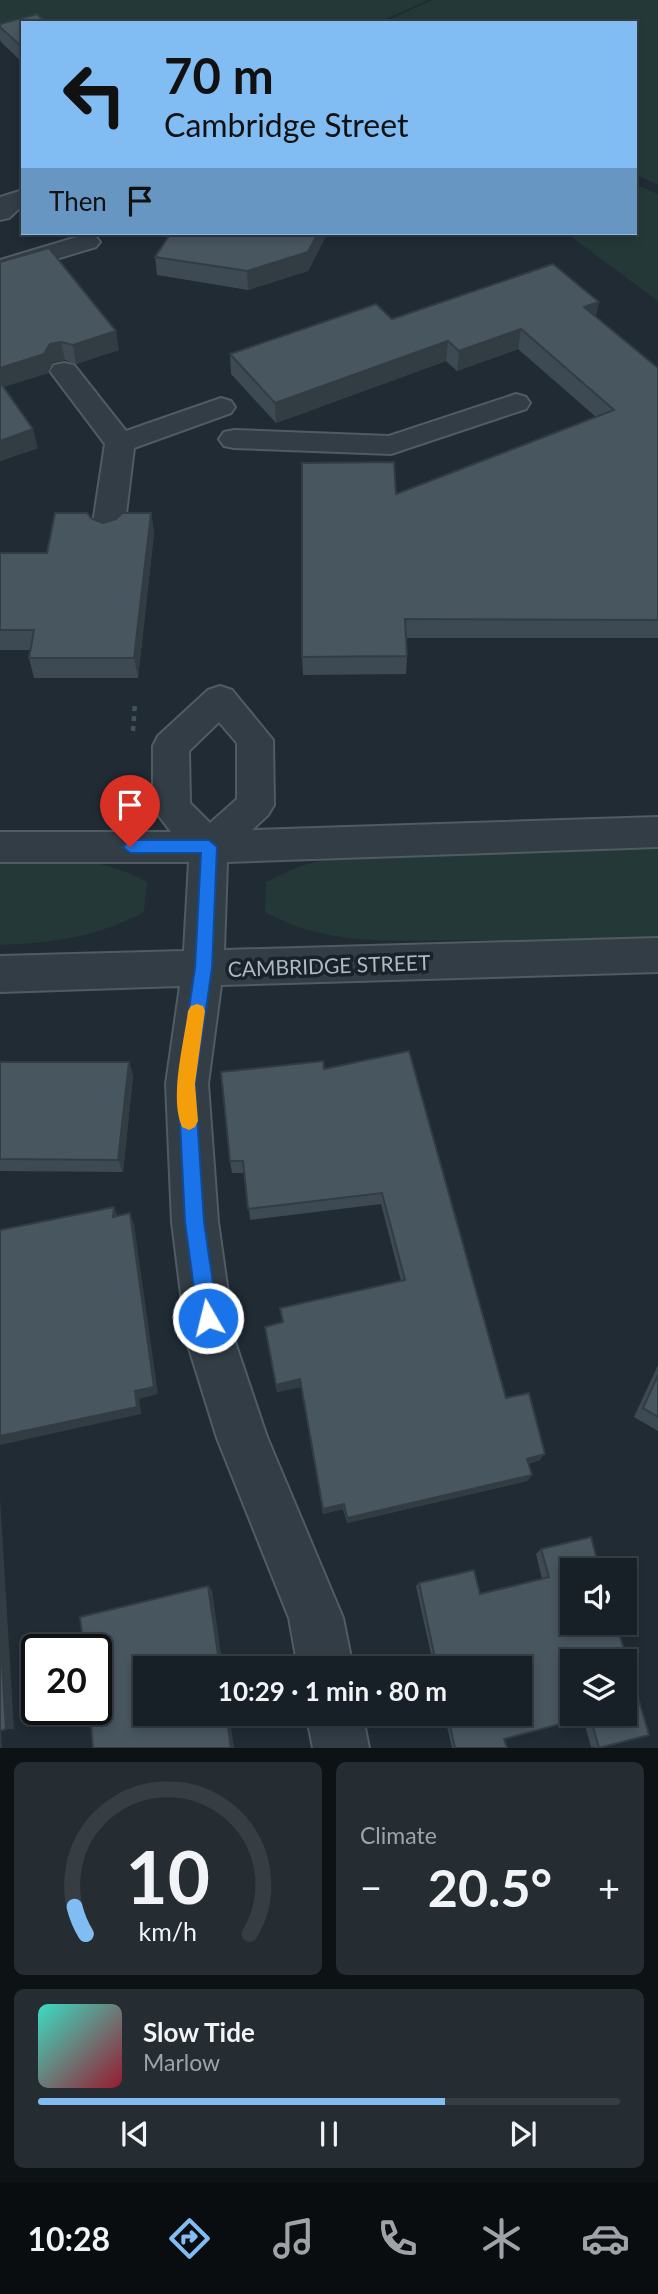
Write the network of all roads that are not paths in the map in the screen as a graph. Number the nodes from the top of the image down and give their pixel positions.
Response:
1 (21, 198) edge
2 (0, 213) edge
3 (87, 242) dead end
4 (0, 268) edge
5 (64, 371) edge
6 (516, 402) dead end
7 (221, 407) dead end
8 (234, 439) dead end
9 (120, 443) junction
10 (108, 530) edge
11 (658, 832) edge
12 (0, 847) edge
13 (209, 847) junction
14 (658, 956) edge
15 (203, 968) junction
16 (0, 974) edge
17 (324, 1656) edge
18 (337, 1726) edge
19 (341, 1748) edge

1 - 2 street
3 - 4 street
5 - 9 street
6 - 8 street
7 - 9 street
9 - 10 street
11 - 13 street
12 - 13 street
13 - 15 street
14 - 15 street, CAMBRIDGE STREET
15 - 16 street, CAMBRIDGE STREET
15 - 17 street
18 - 19 street

